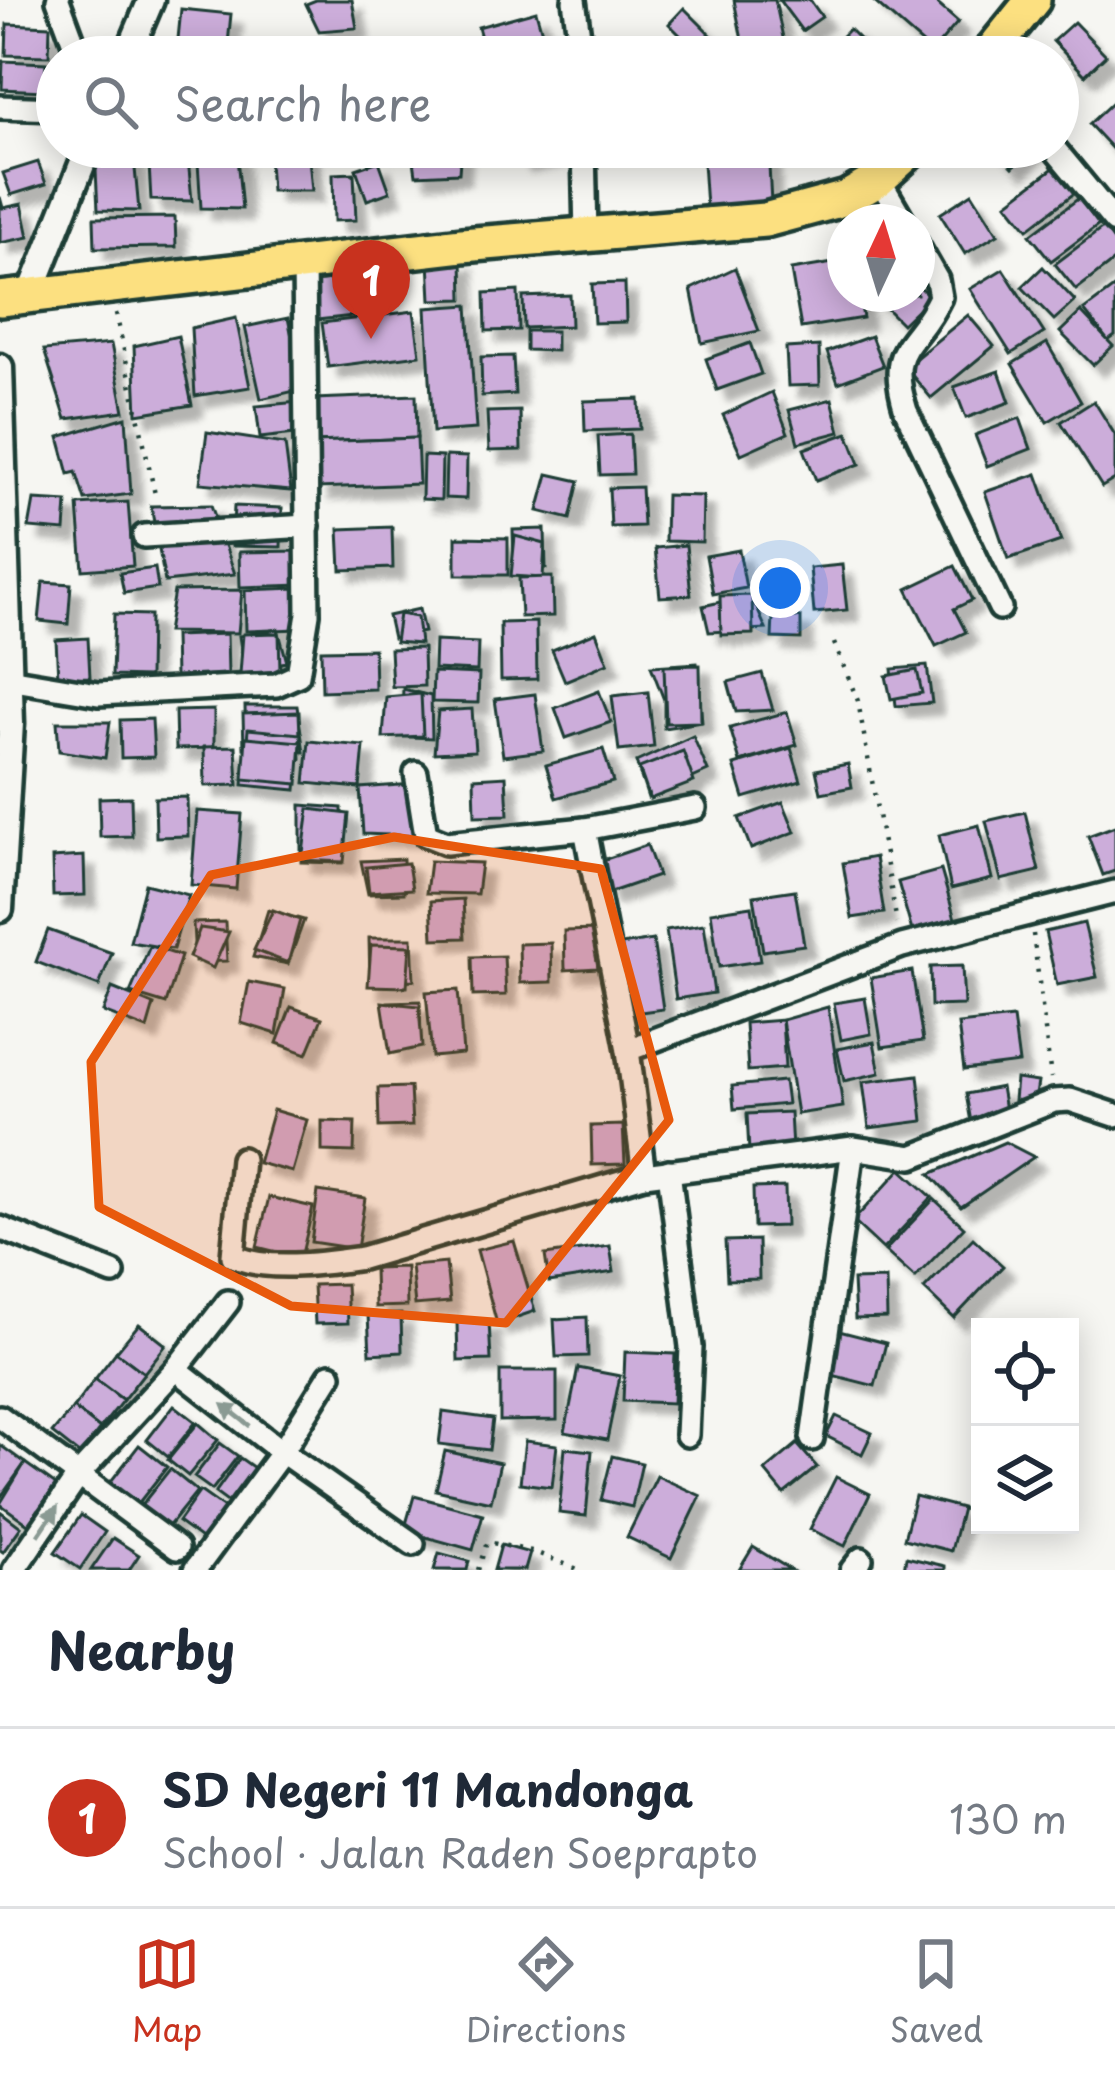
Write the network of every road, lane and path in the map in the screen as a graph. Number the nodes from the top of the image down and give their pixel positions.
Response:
1 (58, 0) edge
2 (152, 0) edge
3 (574, 0) edge
4 (1033, 0) edge
5 (71, 36) edge
6 (137, 36) edge
7 (579, 36) edge
8 (1004, 36) edge
9 (0, 107) edge
10 (36, 108) edge
11 (79, 168) edge
12 (584, 168) edge
13 (891, 168) edge
14 (1070, 168) edge
15 (879, 179) junction
16 (894, 204) edge
17 (1115, 222) edge
18 (586, 235) junction
19 (304, 263) junction
20 (111, 284) junction
21 (15, 296) edge
22 (929, 312) edge
23 (0, 367) edge
24 (156, 499) dead end
25 (308, 526) junction
26 (145, 536) dead end
27 (1000, 608) dead end
28 (834, 643) dead end
29 (8, 680) junction
30 (416, 773) dead end
31 (695, 808) dead end
32 (584, 829) junction
33 (1115, 892) edge
34 (0, 909) edge
35 (1031, 914) junction
36 (902, 946) junction
37 (628, 1050) junction
38 (1054, 1101) junction
39 (1115, 1115) edge
40 (853, 1148) junction
41 (242, 1160) dead end
42 (669, 1171) junction
43 (644, 1175) junction
44 (0, 1228) edge
45 (113, 1273) dead end
46 (228, 1302) dead end
47 (176, 1369) junction
48 (330, 1375) dead end
49 (0, 1417) edge
50 (687, 1435) dead end
51 (812, 1438) dead end
52 (282, 1452) junction
53 (81, 1472) junction
54 (413, 1544) dead end
55 (177, 1548) dead end
56 (199, 1569) edge
57 (14, 1570) edge
58 (478, 1570) edge
59 (580, 1570) edge

1 - 5 street
2 - 6 street
3 - 7 street
4 - 8 highway
9 - 10 street
11 - 21 street
12 - 18 street
13 - 15 highway
14 - 17 street
15 - 16 street
15 - 18 highway
18 - 19 highway
19 - 20 highway
19 - 25 street
20 - 21 highway
20 - 24 path
22 - 27 street
23 - 29 street
25 - 26 street
25 - 29 street
28 - 36 path
29 - 34 street
30 - 32 street
31 - 32 street
32 - 37 street
33 - 35 street
35 - 36 street
35 - 38 path
36 - 37 street
37 - 43 street
38 - 39 street
38 - 40 street
40 - 42 street
40 - 51 street
41 - 43 street
42 - 43 street
42 - 50 street
44 - 45 street
46 - 47 street
52 -> 47 street
47 - 53 street
48 - 52 street
49 - 53 street
52 - 54 street
52 - 56 street
53 - 55 street
57 -> 53 street
58 - 59 path

